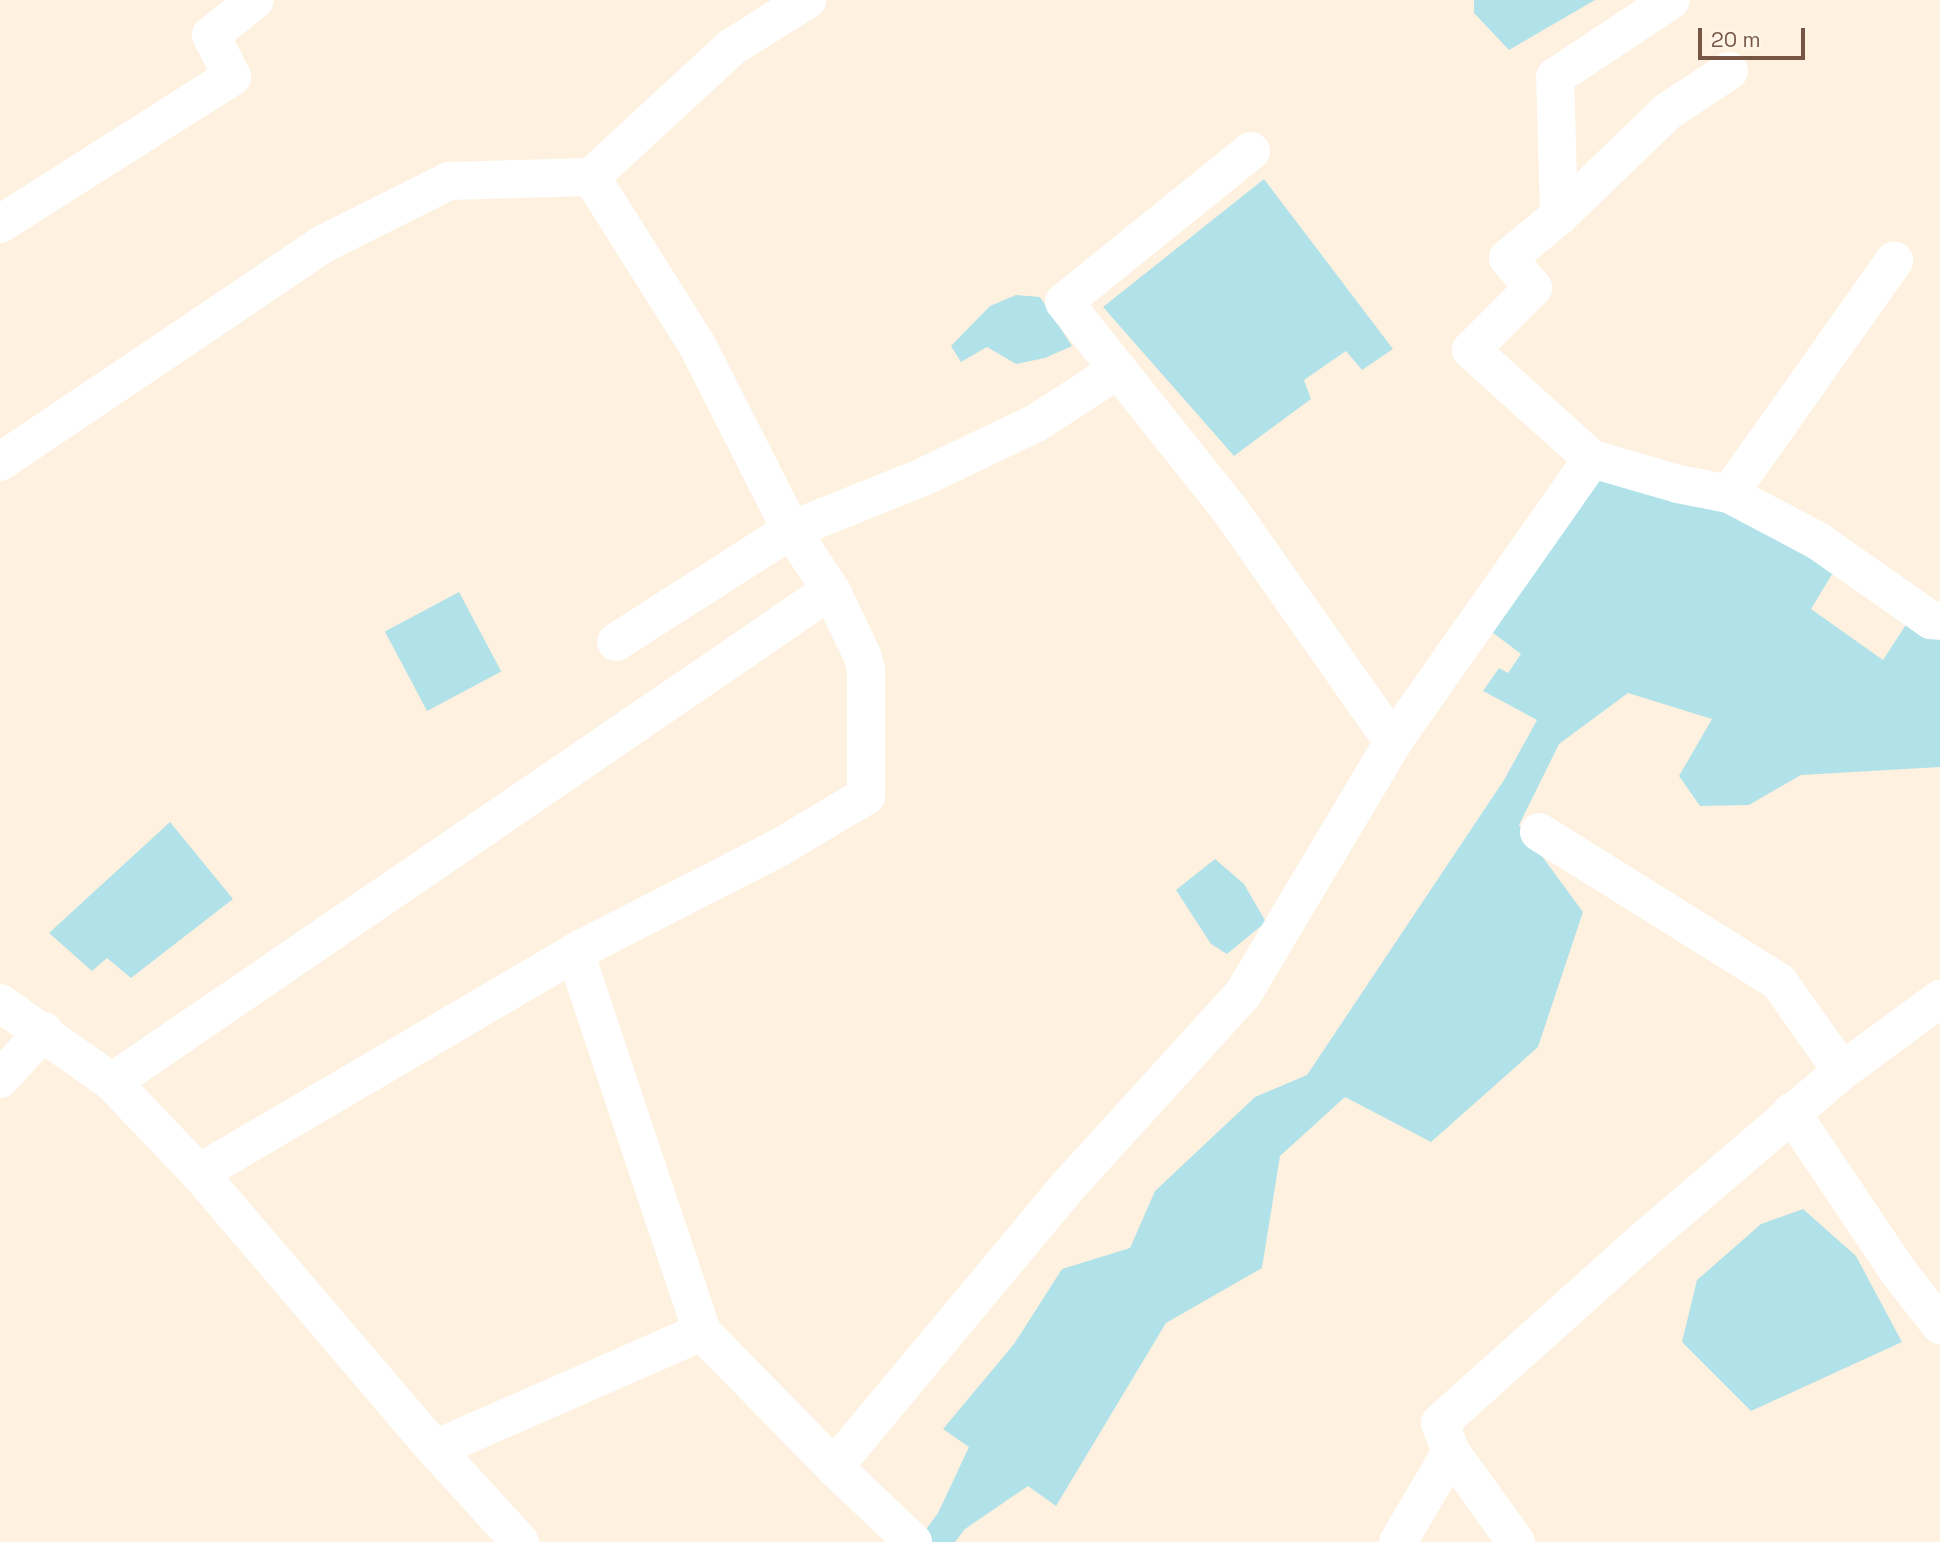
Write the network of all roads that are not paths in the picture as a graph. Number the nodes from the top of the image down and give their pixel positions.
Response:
1 (255, 0) edge
2 (807, 0) edge
3 (1671, 0) edge
4 (1729, 71) dead end
5 (1251, 151) dead end
6 (591, 177) junction
7 (1559, 216) junction
8 (0, 224) edge
9 (1894, 261) dead end
10 (1118, 370) junction
11 (1592, 458) junction
12 (0, 463) edge
13 (1729, 494) junction
14 (791, 530) junction
15 (831, 590) junction
16 (1940, 621) edge
17 (616, 642) dead end
18 (1393, 742) junction
19 (1539, 832) dead end
20 (575, 952) junction
21 (1940, 999) edge
22 (0, 1003) edge
23 (44, 1031) junction
24 (1842, 1071) junction
25 (0, 1079) edge
26 (112, 1082) junction
27 (1791, 1112) junction
28 (199, 1173) junction
29 (1940, 1325) edge
30 (702, 1332) junction
31 (435, 1449) junction
32 (1451, 1452) junction
33 (834, 1467) junction
34 (908, 1539) edge
35 (520, 1542) edge
36 (1398, 1542) edge
37 (1516, 1542) edge

1 - 8 street
2 - 6 street
3 - 7 street
4 - 7 street
5 - 10 street
6 - 12 street
6 - 14 street
7 - 11 street
9 - 13 street
10 - 14 street
10 - 18 street
11 - 13 street
11 - 18 street
13 - 16 street
14 - 15 street
14 - 17 street
15 - 20 street
15 - 26 street
18 - 33 street
19 - 24 street
20 - 28 street
20 - 30 street
21 - 24 street
22 - 23 street
23 - 25 street
23 - 26 street
24 - 27 street
26 - 28 street
27 - 29 street
27 - 32 street
28 - 31 street
30 - 31 street
30 - 33 street
31 - 35 street
32 - 36 street
32 - 37 street
33 - 34 street

